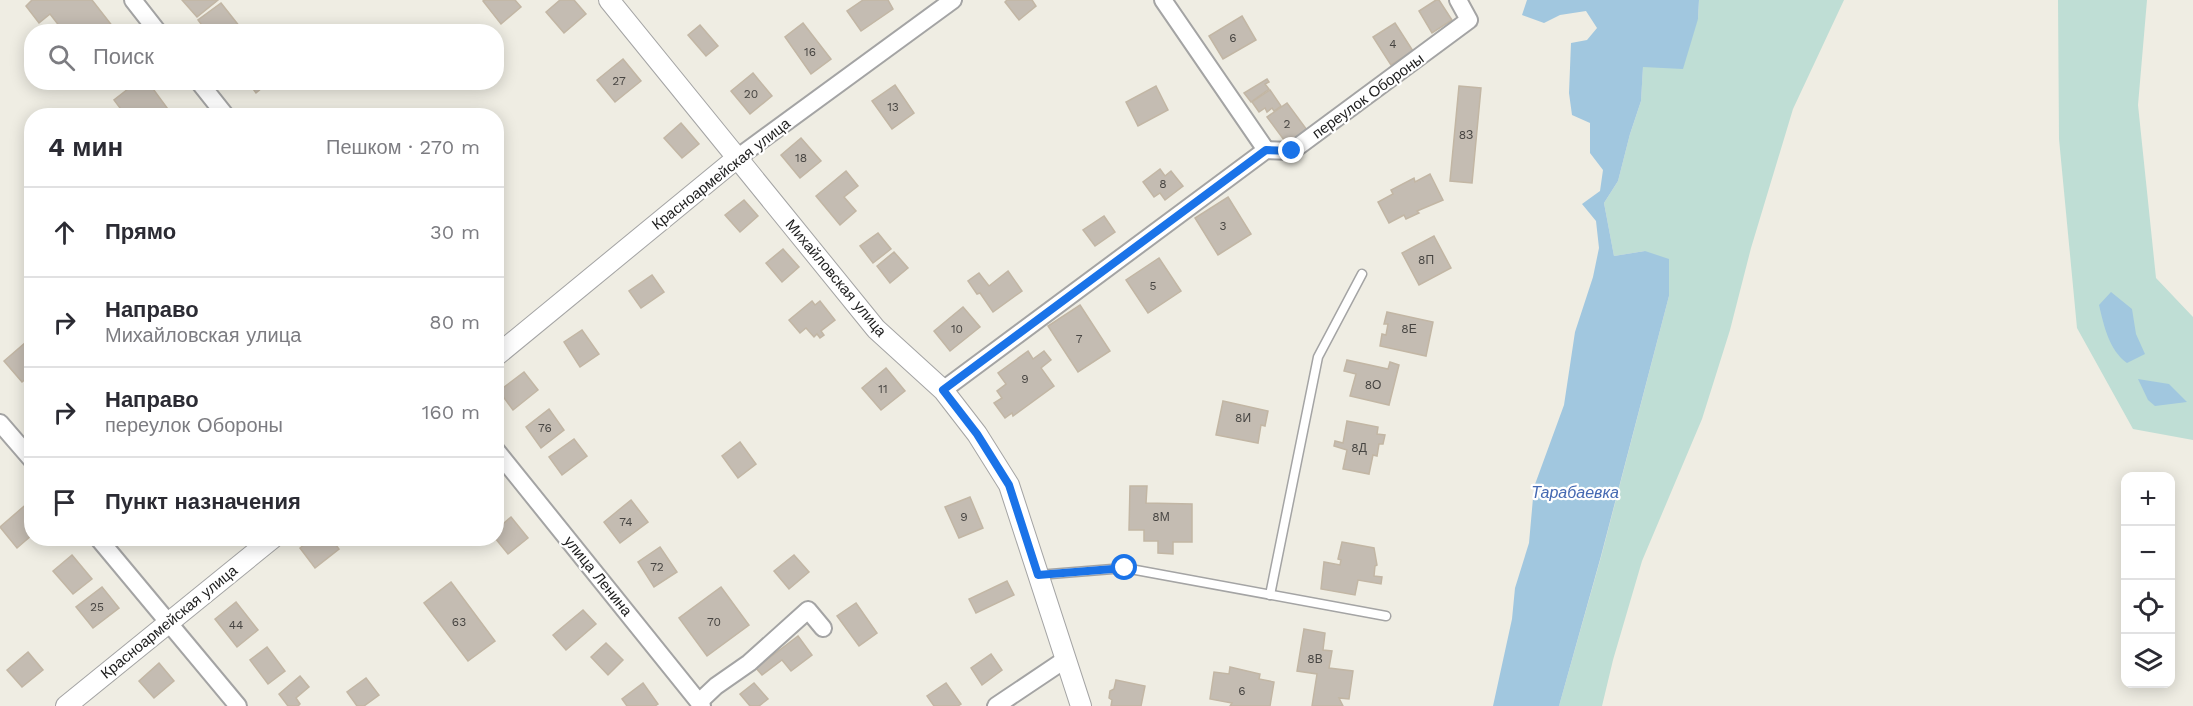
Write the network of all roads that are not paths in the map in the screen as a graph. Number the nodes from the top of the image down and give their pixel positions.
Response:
1 (133, 0) edge
2 (609, 0) edge
3 (953, 0) edge
4 (1164, 0) edge
5 (1458, 0) edge
6 (152, 24) edge
7 (206, 90) edge
8 (220, 108) edge
9 (1266, 150) junction
10 (737, 158) junction
11 (1362, 274) dead end
12 (504, 349) edge
13 (943, 390) junction
14 (0, 423) edge
15 (24, 451) edge
16 (504, 460) edge
17 (105, 546) edge
18 (263, 546) edge
19 (1038, 575) junction
20 (1270, 595) junction
21 (1386, 616) dead end
22 (169, 623) junction
23 (823, 628) dead end
24 (1065, 659) junction
25 (700, 704) edge
26 (66, 706) edge
27 (238, 706) edge
28 (996, 706) edge
29 (1081, 706) edge

1 - 6 street
2 - 10 street, Михайловская улица
3 - 10 street, Красноармейская улица
4 - 9 street
5 - 9 street, переулок Обороны
7 - 8 street
9 - 13 street
10 - 12 street, Красноармейская улица
10 - 13 street, Михайловская улица
11 - 20 lane
13 - 19 street, Михайловская улица
14 - 15 street
16 - 25 street, улица Ленина
17 - 22 street
18 - 22 street, Красноармейская улица
19 - 20 lane
19 - 24 street, Михайловская улица
20 - 21 lane
22 - 26 street, Красноармейская улица
22 - 27 street
23 - 25 street, улица Ленина
24 - 28 street
24 - 29 street, Михайловская улица

